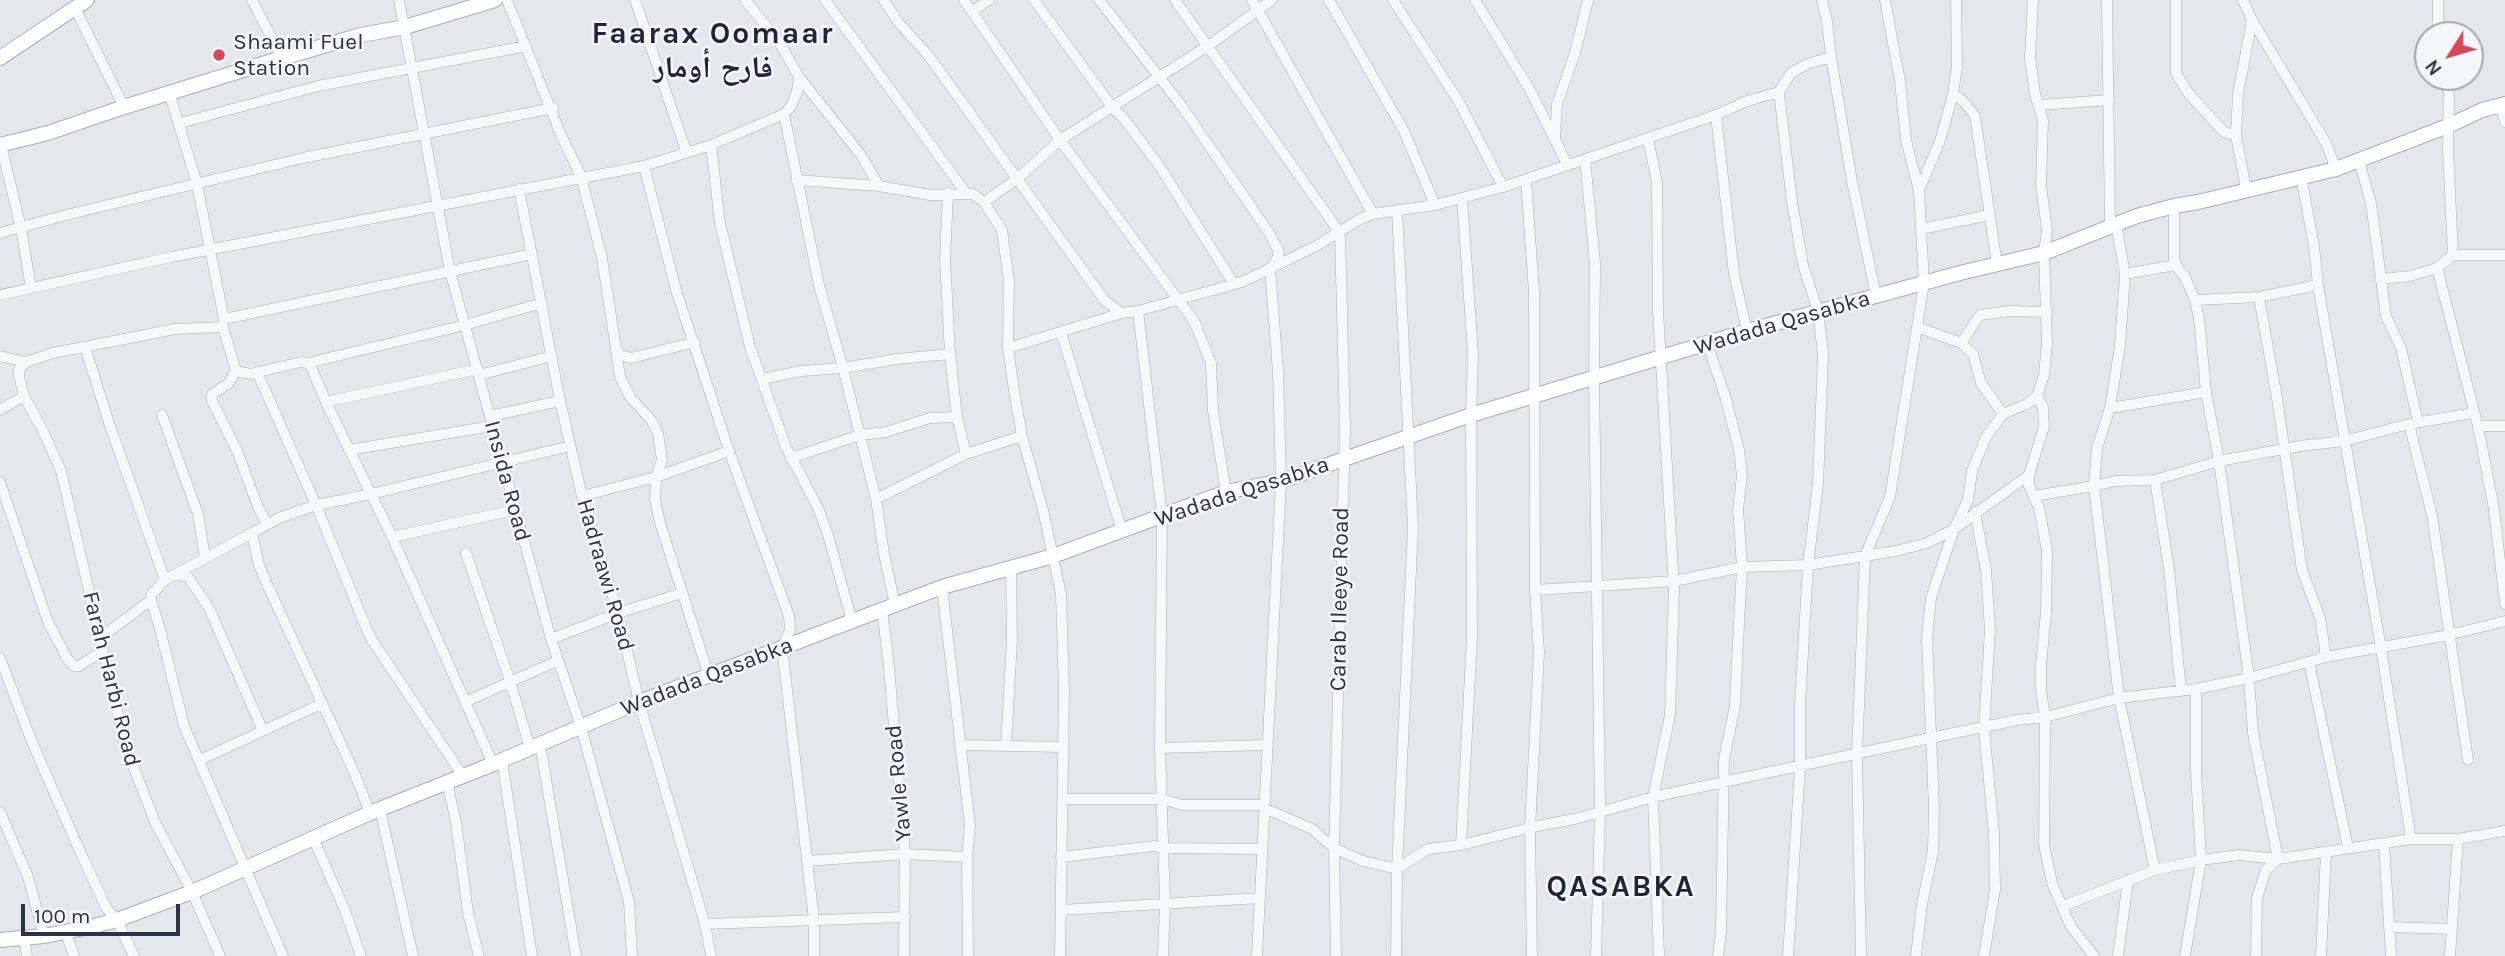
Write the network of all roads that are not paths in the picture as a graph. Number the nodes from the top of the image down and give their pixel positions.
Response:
1 (87, 0) edge
2 (251, 0) edge
3 (399, 0) edge
4 (495, 0) edge
5 (507, 0) edge
6 (635, 0) edge
7 (745, 0) edge
8 (825, 0) edge
9 (884, 0) edge
10 (964, 0) edge
11 (989, 0) edge
12 (1034, 0) edge
13 (1099, 0) edge
14 (1175, 0) edge
15 (1252, 0) edge
16 (1272, 0) edge
17 (1329, 0) edge
18 (1394, 0) edge
19 (1475, 0) edge
20 (1588, 0) edge
21 (1822, 0) edge
22 (1885, 0) edge
23 (1956, 0) edge
24 (2033, 0) edge
25 (2107, 0) edge
26 (2176, 0) edge
27 (2243, 0) edge
28 (2438, 0) edge
29 (75, 8) junction
30 (1258, 10) junction
31 (973, 11) junction
32 (2252, 20) junction
33 (2438, 21) edge
34 (405, 27) junction
35 (526, 46) junction
36 (1208, 46) junction
37 (1831, 57) junction
38 (0, 58) edge
39 (282, 58) junction
40 (412, 68) junction
41 (799, 77) junction
42 (1159, 77) junction
43 (2448, 91) edge
44 (169, 92) junction
45 (1779, 92) junction
46 (1953, 94) junction
47 (2109, 100) junction
48 (2040, 105) junction
49 (124, 107) junction
50 (552, 108) junction
51 (1113, 108) junction
52 (2504, 112) edge
53 (784, 114) junction
54 (1716, 115) junction
55 (180, 123) junction
56 (2448, 127) junction
57 (425, 135) junction
58 (2236, 135) junction
59 (1648, 138) junction
60 (1060, 140) junction
61 (1555, 140) junction
62 (1, 145) edge
63 (711, 145) junction
64 (686, 151) junction
65 (1585, 159) junction
66 (2359, 161) junction
67 (1567, 164) junction
68 (644, 166) junction
69 (2336, 169) junction
70 (582, 176) junction
71 (2301, 176) junction
72 (1017, 179) junction
73 (796, 180) junction
74 (1526, 180) junction
75 (197, 184) junction
76 (880, 186) junction
77 (1503, 187) junction
78 (519, 189) junction
79 (2246, 189) junction
80 (1919, 191) junction
81 (948, 193) junction
82 (966, 193) junction
83 (1462, 198) junction
84 (984, 202) junction
85 (436, 205) junction
86 (1435, 205) junction
87 (2174, 206) junction
88 (1397, 209) junction
89 (1373, 214) junction
90 (1990, 215) junction
91 (2113, 225) junction
92 (21, 228) junction
93 (1921, 229) junction
94 (0, 233) edge
95 (1340, 233) junction
96 (211, 251) junction
97 (2044, 253) junction
98 (532, 254) junction
99 (2453, 255) junction
100 (2505, 255) edge
101 (1997, 264) junction
102 (2175, 265) junction
103 (1270, 268) junction
104 (2437, 268) junction
105 (450, 271) junction
106 (2125, 274) junction
107 (2380, 279) junction
108 (1924, 283) junction
109 (1234, 284) junction
110 (2318, 285) junction
111 (31, 288) junction
112 (0, 295) edge
113 (1875, 296) junction
114 (2259, 297) junction
115 (1179, 300) junction
116 (2195, 300) junction
117 (542, 303) junction
118 (1139, 311) junction
119 (1818, 311) junction
120 (2048, 312) junction
121 (1122, 313) junction
122 (224, 323) junction
123 (465, 325) junction
124 (1917, 327) junction
125 (1061, 331) junction
126 (1747, 331) junction
127 (695, 342) junction
128 (1961, 343) junction
129 (1707, 344) junction
130 (85, 346) junction
131 (1008, 348) junction
132 (616, 349) junction
133 (950, 354) junction
134 (0, 356) edge
135 (552, 356) junction
136 (1660, 358) junction
137 (26, 362) junction
138 (308, 363) junction
139 (843, 368) junction
140 (236, 371) junction
141 (257, 372) junction
142 (479, 372) junction
143 (1594, 378) junction
144 (762, 379) junction
145 (2206, 392) junction
146 (24, 396) junction
147 (1533, 396) junction
148 (2037, 396) junction
149 (560, 401) junction
150 (326, 402) junction
151 (2110, 408) junction
152 (0, 410) edge
153 (2473, 413) junction
154 (2003, 414) junction
155 (162, 415) dead end
156 (1471, 415) junction
157 (957, 417) junction
158 (491, 421) junction
159 (2413, 423) junction
160 (2478, 426) junction
161 (2505, 426) edge
162 (860, 435) junction
163 (1023, 436) junction
164 (1408, 438) junction
165 (2344, 441) junction
166 (570, 446) junction
167 (2284, 448) junction
168 (349, 450) junction
169 (729, 451) junction
170 (965, 454) junction
171 (790, 458) junction
172 (1344, 459) junction
173 (2219, 461) junction
174 (504, 463) junction
175 (2029, 475) junction
176 (656, 477) junction
177 (2155, 480) junction
178 (1281, 481) junction
179 (0, 482) edge
180 (2094, 486) junction
181 (1226, 492) junction
182 (371, 494) junction
183 (582, 496) junction
184 (2034, 496) junction
185 (876, 499) junction
186 (316, 505) junction
187 (514, 510) junction
188 (1975, 512) junction
189 (1162, 516) junction
190 (267, 524) junction
191 (1954, 529) junction
192 (1122, 531) junction
193 (252, 533) junction
194 (392, 537) junction
195 (466, 553) dead end
196 (1053, 556) junction
197 (1865, 556) junction
198 (205, 558) junction
199 (1808, 565) junction
200 (1742, 567) junction
201 (1011, 568) junction
202 (176, 574) junction
203 (165, 580) junction
204 (1674, 581) junction
205 (942, 587) junction
206 (1597, 588) junction
207 (1535, 590) junction
208 (682, 593) junction
209 (150, 600) junction
210 (2505, 604) edge
211 (889, 608) junction
212 (618, 613) junction
213 (852, 621) junction
214 (2505, 621) edge
215 (2449, 635) junction
216 (100, 638) junction
217 (551, 639) junction
218 (782, 648) junction
219 (2381, 648) junction
220 (103, 651) junction
221 (0, 657) edge
222 (2326, 657) junction
223 (557, 661) junction
224 (2309, 662) junction
225 (709, 676) junction
226 (2249, 678) junction
227 (510, 681) junction
228 (2196, 689) junction
229 (2181, 691) junction
230 (2119, 698) junction
231 (465, 702) junction
232 (639, 702) junction
233 (321, 705) junction
234 (2045, 717) junction
235 (581, 727) junction
236 (1984, 728) junction
237 (263, 731) junction
238 (1930, 738) junction
239 (960, 745) junction
240 (1267, 745) junction
241 (535, 746) junction
242 (1006, 746) junction
243 (1063, 747) junction
244 (1160, 748) junction
245 (1857, 755) junction
246 (200, 760) junction
247 (2468, 760) dead end
248 (497, 762) junction
249 (1800, 767) junction
250 (463, 776) junction
251 (447, 782) junction
252 (1722, 783) junction
253 (1653, 797) junction
254 (1063, 799) junction
255 (1162, 799) junction
256 (1264, 806) junction
257 (375, 811) junction
258 (1600, 811) junction
259 (0, 812) edge
260 (1530, 829) junction
261 (2505, 831) edge
262 (313, 838) junction
263 (2411, 839) junction
264 (2458, 839) junction
265 (2384, 843) junction
266 (1461, 845) junction
267 (1164, 848) junction
268 (1334, 848) junction
269 (2348, 848) junction
270 (1262, 849) junction
271 (2326, 852) junction
272 (905, 854) junction
273 (967, 857) junction
274 (1060, 857) junction
275 (2278, 859) junction
276 (2201, 860) junction
277 (807, 861) junction
278 (246, 867) junction
279 (1397, 869) junction
280 (2155, 870) junction
281 (2128, 880) junction
282 (192, 892) junction
283 (1260, 898) junction
284 (1165, 903) junction
285 (2063, 906) junction
286 (1060, 909) junction
287 (905, 917) junction
288 (814, 919) junction
289 (117, 920) junction
290 (705, 924) junction
291 (2389, 927) junction
292 (2452, 929) junction
293 (66, 933) junction
294 (44, 936) junction
295 (24, 938) junction
296 (0, 940) edge
297 (27, 956) edge
298 (74, 956) edge
299 (134, 956) edge
300 (220, 956) edge
301 (283, 956) edge
302 (362, 956) edge
303 (413, 956) edge
304 (479, 956) edge
305 (532, 956) edge
306 (576, 956) edge
307 (632, 956) edge
308 (711, 956) edge
309 (814, 956) edge
310 (904, 956) edge
311 (968, 956) edge
312 (1060, 956) edge
313 (1163, 956) edge
314 (1257, 956) edge
315 (1336, 956) edge
316 (1396, 956) edge
317 (1532, 956) edge
318 (1596, 956) edge
319 (1659, 956) edge
320 (1718, 956) edge
321 (1788, 956) edge
322 (1861, 956) edge
323 (1916, 956) edge
324 (1984, 956) edge
325 (2094, 956) edge
326 (2118, 956) edge
327 (2185, 956) edge
328 (2256, 956) edge
329 (2321, 956) edge
330 (2390, 956) edge
331 (2450, 956) edge

1 - 29 street
2 - 39 street
3 - 34 street, Insida Road
4 - 34 street
5 - 35 street
6 - 64 street
7 - 41 street
8 - 82 street
9 - 72 street
10 - 31 street
11 - 31 street
12 - 51 street
13 - 42 street
14 - 36 street
15 - 30 street
16 - 30 street
17 - 86 street
18 - 77 street
19 - 61 street
20 - 61 street
21 - 37 street
22 - 80 street
23 - 46 street
24 - 48 street
25 - 47 street
26 - 58 street
27 - 32 street
28 - 33 street
29 - 38 street
29 - 49 street
30 - 36 street
30 - 89 street
31 - 60 street
32 - 58 street
32 - 69 street
34 - 39 street
34 - 40 street, Insida Road
35 - 40 street
35 - 50 street
36 - 42 street
36 - 95 street
37 - 45 street
37 - 113 street
39 - 44 street
40 - 55 street
40 - 57 street, Insida Road
41 - 53 street
41 - 76 street
42 - 51 street
42 - 103 street
43 - 56 street
44 - 49 street
44 - 55 street
45 - 54 street
45 - 119 street
46 - 80 street
46 - 90 street
47 - 48 street
47 - 91 street
48 - 97 street
49 - 62 street
50 - 57 street
50 - 70 street
51 - 60 street
51 - 109 street
52 - 56 street, Wadada Qasabka
53 - 63 street
53 - 73 street, Yawle Road
54 - 59 street
54 - 126 street
55 - 75 street
56 - 66 street, Wadada Qasabka
56 - 99 street
57 - 75 street
57 - 85 street, Insida Road
58 - 79 street
59 - 65 street
59 - 136 street
60 - 72 street
60 - 115 street
61 - 67 street
62 - 92 street
63 - 64 street
63 - 144 street
64 - 68 street
65 - 67 street
65 - 143 street
66 - 69 street, Wadada Qasabka
66 - 107 street
67 - 74 street
68 - 70 street
68 - 127 street
69 - 71 street, Wadada Qasabka
70 - 78 street
70 - 132 street
71 - 79 street, Wadada Qasabka
71 - 110 street
72 - 84 street
72 - 121 street
73 - 76 street
73 - 139 street, Yawle Road
74 - 77 street
74 - 147 street
75 - 92 street
75 - 96 street
76 - 81 street
77 - 83 street
78 - 85 street
78 - 98 street, Hadraawi Road
79 - 87 street, Wadada Qasabka
80 - 93 street
81 - 82 street
81 - 133 street
82 - 84 street
83 - 86 street
83 - 156 street
84 - 131 street
85 - 96 street
85 - 105 street, Insida Road
86 - 88 street
87 - 91 street, Wadada Qasabka
87 - 102 street
88 - 89 street
88 - 164 street
89 - 95 street
90 - 93 street
90 - 101 street
91 - 97 street, Wadada Qasabka
91 - 106 street
92 - 94 street
92 - 111 street
93 - 108 street
95 - 103 street
95 - 172 street, Carab Ileeye Road
96 - 111 street
96 - 122 street
97 - 101 street, Wadada Qasabka
97 - 120 street
98 - 105 street
98 - 117 street, Hadraawi Road
99 - 100 street
99 - 104 street
101 - 108 street, Wadada Qasabka
102 - 106 street
102 - 116 street
103 - 109 street
103 - 178 street
104 - 107 street
104 - 153 street
105 - 122 street
105 - 123 street, Insida Road
106 - 151 street
107 - 159 street
108 - 113 street, Wadada Qasabka
108 - 124 street
109 - 115 street
110 - 114 street
110 - 165 street
111 - 112 street
113 - 119 street, Wadada Qasabka
114 - 116 street
114 - 167 street
115 - 118 street
115 - 181 street
116 - 145 street
117 - 123 street
117 - 135 street, Hadraawi Road
118 - 121 street
118 - 189 street
119 - 126 street, Wadada Qasabka
119 - 199 street
120 - 128 street
120 - 148 street
121 - 125 street
122 - 130 street
122 - 140 street
123 - 138 street
123 - 142 street, Insida Road
124 - 128 street
124 - 197 street
125 - 131 street
125 - 192 street
126 - 129 street, Wadada Qasabka
127 - 132 street
127 - 169 street
128 - 154 street
129 - 136 street, Wadada Qasabka
129 - 200 street
130 - 137 street
130 - 203 street
131 - 163 street
132 - 176 street
133 - 139 street
133 - 157 street
134 - 137 street
135 - 142 street
135 - 149 street, Hadraawi Road
136 - 143 street, Wadada Qasabka
136 - 204 street
137 - 146 street
138 - 141 street
138 - 150 street
139 - 144 street
139 - 162 street, Yawle Road
140 - 141 street
140 - 190 street
141 - 186 street
142 - 150 street
142 - 158 street, Insida Road
143 - 147 street, Wadada Qasabka
143 - 206 street
144 - 171 street
145 - 151 street
145 - 173 street
146 - 152 street
146 - 216 street, Farah Harbi Road
147 - 156 street, Wadada Qasabka
147 - 207 street
148 - 154 street
148 - 175 street
149 - 158 street
149 - 166 street, Hadraawi Road
150 - 168 street
151 - 180 street
153 - 159 street
153 - 160 street
154 - 191 street
155 - 198 street
156 - 164 street, Wadada Qasabka
156 - 266 street
157 - 162 street
157 - 170 street
158 - 168 street
158 - 174 street, Insida Road
159 - 165 street
159 - 215 street
160 - 161 street
160 - 210 street
162 - 171 street
162 - 185 street, Yawle Road
163 - 170 street
163 - 196 street
164 - 172 street, Wadada Qasabka
164 - 279 street
165 - 167 street
165 - 219 street
166 - 174 street
166 - 183 street, Hadraawi Road
167 - 173 street
167 - 222 street
168 - 182 street
169 - 176 street
169 - 218 street
170 - 185 street
171 - 213 street
172 - 178 street, Wadada Qasabka
172 - 268 street, Carab Ileeye Road
173 - 177 street
173 - 226 street
174 - 182 street
174 - 187 street, Insida Road
175 - 184 street
175 - 188 street
176 - 183 street
176 - 208 street
177 - 180 street
177 - 229 street
178 - 181 street, Wadada Qasabka
178 - 240 street
179 - 220 street
180 - 184 street
180 - 230 street
181 - 189 street, Wadada Qasabka
182 - 186 street
182 - 194 street
183 - 212 street, Hadraawi Road
184 - 234 street
185 - 211 street, Yawle Road
186 - 190 street
186 - 250 street
187 - 194 street
187 - 217 street, Insida Road
188 - 191 street
188 - 236 street
189 - 192 street, Wadada Qasabka
189 - 244 street
190 - 193 street
191 - 197 street
191 - 238 street
192 - 196 street, Wadada Qasabka
193 - 198 street
193 - 233 street
194 - 231 street
195 - 227 street
196 - 201 street, Wadada Qasabka
196 - 243 street
197 - 199 street
197 - 245 street
198 - 202 street
199 - 200 street
199 - 249 street
200 - 204 street
200 - 252 street
201 - 205 street, Wadada Qasabka
201 - 242 street
202 - 203 street
202 - 237 street
203 - 209 street
204 - 206 street
204 - 253 street
205 - 211 street, Wadada Qasabka
205 - 239 street
206 - 207 street
206 - 258 street
207 - 260 street
208 - 212 street
208 - 225 street
209 - 216 street
209 - 246 street
211 - 213 street, Wadada Qasabka
211 - 272 street, Yawle Road
212 - 217 street
212 - 232 street, Hadraawi Road
213 - 218 street, Wadada Qasabka
214 - 215 street
215 - 219 street
215 - 247 street
216 - 220 street, Farah Harbi Road
217 - 223 street, Insida Road
218 - 225 street, Wadada Qasabka
218 - 277 street
219 - 222 street
219 - 263 street
220 - 282 street, Farah Harbi Road
221 - 289 street
222 - 224 street
223 - 227 street
223 - 235 street, Insida Road
224 - 226 street
224 - 269 street
225 - 232 street, Wadada Qasabka
226 - 228 street
226 - 275 street
227 - 231 street
227 - 241 street
228 - 229 street
228 - 276 street
229 - 230 street
230 - 234 street
230 - 280 street
231 - 248 street
232 - 235 street, Wadada Qasabka
232 - 290 street, Hadraawi Road
233 - 237 street
233 - 257 street
234 - 236 street
234 - 285 street
235 - 241 street, Wadada Qasabka
235 - 307 street, Insida Road
236 - 238 street
236 - 324 street
237 - 246 street
238 - 245 street
238 - 323 street
239 - 242 street
239 - 273 street
240 - 244 street
240 - 256 street
241 - 248 street, Wadada Qasabka
241 - 306 street
242 - 243 street
243 - 254 street
244 - 255 street
245 - 249 street
245 - 322 street
246 - 278 street
248 - 250 street, Wadada Qasabka
248 - 305 street
249 - 252 street
249 - 321 street
250 - 251 street, Wadada Qasabka
251 - 257 street, Wadada Qasabka
251 - 304 street
252 - 253 street
252 - 320 street
253 - 258 street
253 - 319 street
254 - 255 street
254 - 274 street
255 - 256 street
255 - 267 street
256 - 268 street
256 - 270 street
257 - 262 street, Wadada Qasabka
257 - 303 street
258 - 260 street
258 - 318 street
259 - 294 street
260 - 266 street
260 - 317 street
261 - 264 street
262 - 278 street, Wadada Qasabka
262 - 302 street
263 - 264 street
263 - 265 street
264 - 292 street
265 - 269 street
265 - 291 street
266 - 279 street
267 - 270 street
267 - 274 street
267 - 284 street
268 - 279 street
268 - 315 street, Carab Ileeye Road
269 - 271 street
270 - 283 street
271 - 275 street
271 - 329 street
272 - 273 street
272 - 277 street
272 - 287 street, Yawle Road
273 - 311 street
274 - 286 street
275 - 276 street
275 - 328 street
276 - 280 street
276 - 327 street
277 - 288 street
278 - 282 street, Wadada Qasabka
278 - 301 street
279 - 316 street
280 - 281 street
281 - 285 street
281 - 326 street
282 - 289 street, Wadada Qasabka
282 - 300 street, Farah Harbi Road
283 - 284 street
283 - 314 street
284 - 286 street
284 - 313 street
285 - 325 street
286 - 312 street
287 - 288 street
287 - 310 street, Yawle Road
288 - 290 street
288 - 309 street
289 - 293 street, Wadada Qasabka
289 - 299 street
290 - 308 street, Hadraawi Road
291 - 292 street
291 - 330 street
292 - 331 street
293 - 294 street, Wadada Qasabka
293 - 298 street
294 - 295 street, Wadada Qasabka
295 - 296 street, Wadada Qasabka
295 - 297 street

